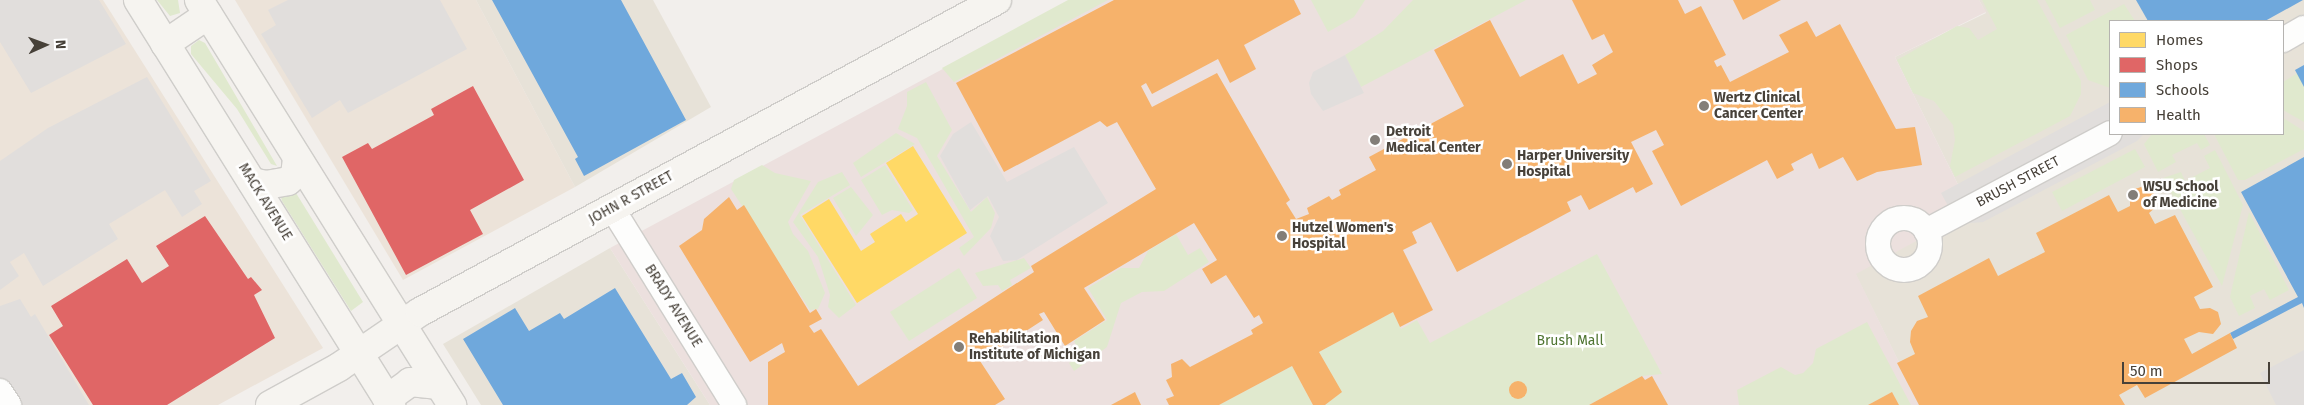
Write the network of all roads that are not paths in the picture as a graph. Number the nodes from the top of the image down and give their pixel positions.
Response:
1 (138, 0) edge
2 (997, 0) edge
3 (204, 8) edge
4 (2304, 28) edge
5 (2284, 39) edge
6 (165, 44) junction
7 (2109, 133) edge
8 (298, 158) junction
9 (252, 182) junction
10 (612, 208) junction
11 (1926, 231) dead end
12 (401, 324) junction
13 (358, 353) junction
14 (0, 391) edge
15 (445, 395) edge
16 (389, 402) edge
17 (9, 405) edge
18 (270, 405) edge
19 (734, 405) edge

1 - 6 main road, MACK AVENUE
2 - 10 main road, JOHN R STREET
3 - 6 main road
3 - 8 main road
4 - 5 street
6 - 9 main road, MACK AVENUE
7 - 11 street, BRUSH STREET
8 - 9 main road
8 - 12 main road
9 - 13 main road, MACK AVENUE
10 - 12 main road, JOHN R STREET
10 - 19 street, BRADY AVENUE
12 - 13 main road, JOHN R STREET
12 - 15 main road
13 - 16 main road, MACK AVENUE
13 - 18 main road, JOHN R STREET
14 - 17 street
15 - 16 main road

